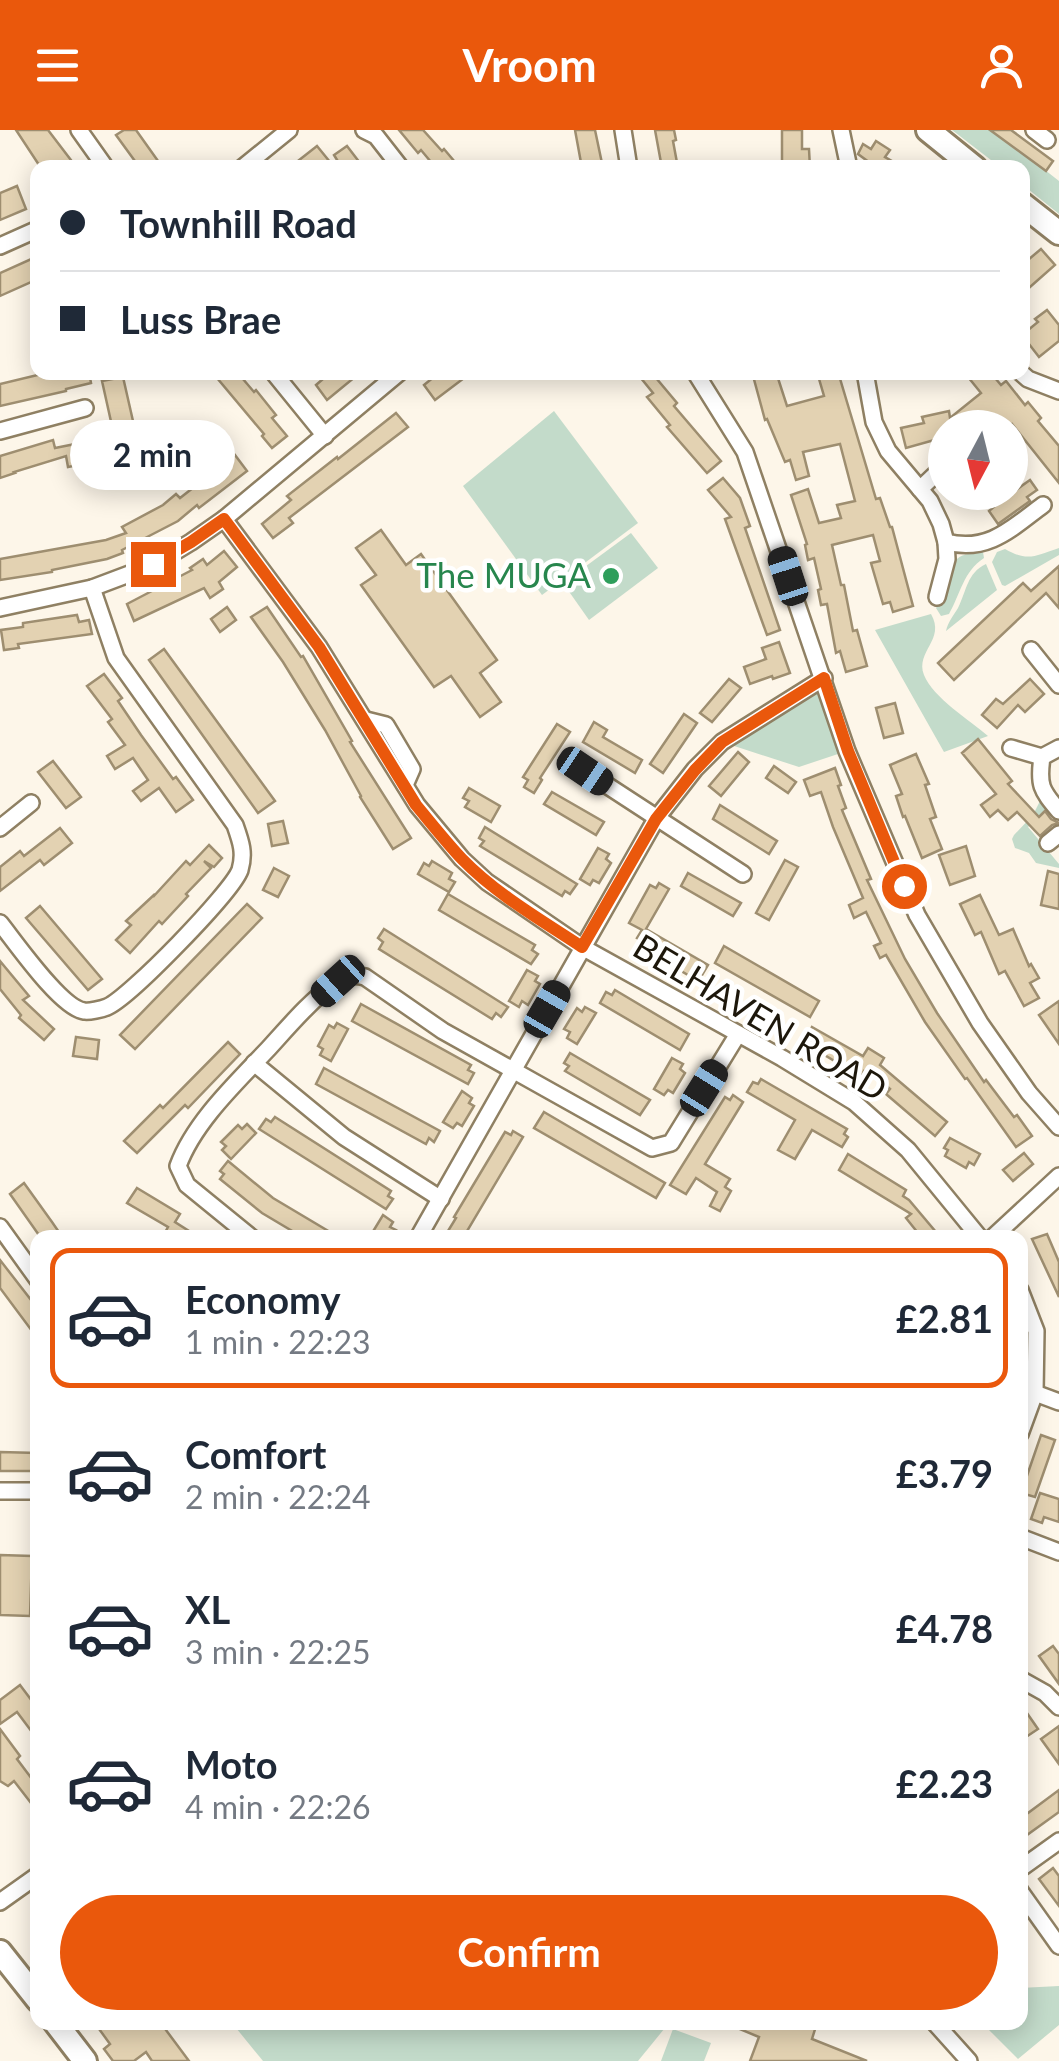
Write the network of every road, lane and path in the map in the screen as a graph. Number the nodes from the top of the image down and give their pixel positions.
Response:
1 (78, 130) edge
2 (289, 130) edge
3 (364, 130) edge
4 (623, 130) edge
5 (841, 130) edge
6 (928, 130) edge
7 (100, 160) edge
8 (252, 160) edge
9 (395, 160) edge
10 (628, 160) edge
11 (847, 160) edge
12 (966, 160) edge
13 (1030, 218) edge
14 (30, 233) edge
15 (1059, 233) edge
16 (0, 246) edge
17 (280, 380) edge
18 (391, 380) edge
19 (700, 380) edge
20 (866, 380) edge
21 (1030, 380) edge
22 (1059, 390) edge
23 (79, 415) dead end
24 (0, 431) edge
25 (325, 436) junction
26 (928, 481) edge
27 (920, 489) junction
28 (1043, 505) dead end
29 (224, 519) junction
30 (946, 542) junction
31 (92, 588) junction
32 (936, 597) dead end
33 (0, 608) edge
34 (1031, 650) dead end
35 (824, 678) junction
36 (1059, 685) edge
37 (1011, 748) dead end
38 (1059, 748) edge
39 (1042, 757) junction
40 (585, 771) dead end
41 (31, 804) dead end
42 (1059, 811) edge
43 (656, 819) junction
44 (0, 828) edge
45 (743, 874) dead end
46 (0, 923) edge
47 (582, 947) junction
48 (738, 1034) junction
49 (254, 1063) junction
50 (512, 1071) junction
51 (1059, 1128) edge
52 (1059, 1176) edge
53 (441, 1199) junction
54 (0, 1226) edge
55 (242, 1230) edge
56 (423, 1230) edge
57 (973, 1230) edge
58 (1001, 1230) edge
59 (30, 1269) edge
60 (1028, 1310) edge
61 (1035, 1393) junction
62 (1059, 1402) edge
63 (1028, 1412) edge
64 (0, 1491) edge
65 (30, 1491) edge
66 (1028, 1541) edge
67 (1059, 1552) edge
68 (1028, 1683) edge
69 (1059, 1707) edge
70 (1059, 1841) edge
71 (1028, 1863) edge
72 (30, 1881) edge
73 (0, 1902) edge
74 (1028, 1902) edge
75 (1059, 1946) edge
76 (0, 1952) edge
77 (30, 1990) edge
78 (61, 2030) edge
79 (941, 2030) edge
80 (85, 2061) edge
81 (969, 2061) edge

1 - 7 street
2 - 8 street
3 - 9 street
4 - 10 street
5 - 11 street
6 - 12 street
13 - 15 street
14 - 16 street
17 - 25 street
18 - 25 street
19 - 35 street
20 - 27 street
21 - 22 street
23 - 24 street
25 - 29 street
26 - 27 street
27 - 30 street
28 - 30 street
29 - 31 street
29 - 47 street, BELHAVEN ROAD
30 - 32 street
31 - 33 street
31 - 46 street
34 - 36 street
35 - 43 street
35 - 51 street
37 - 39 street
38 - 39 street
39 - 42 street
40 - 43 street
41 - 44 street
43 - 45 street
43 - 47 street
47 - 48 street, BELHAVEN ROAD
47 - 50 street
48 - 50 street
48 - 57 street, BELHAVEN ROAD
49 - 50 street
49 - 53 street
49 - 55 street
50 - 53 street
52 - 58 street
53 - 56 street
54 - 59 street
60 - 61 street
61 - 62 street
61 - 63 street
64 - 65 street
66 - 67 street
68 - 69 street
70 - 71 street
72 - 73 street
74 - 75 street
76 - 77 street
78 - 80 street
79 - 81 street

